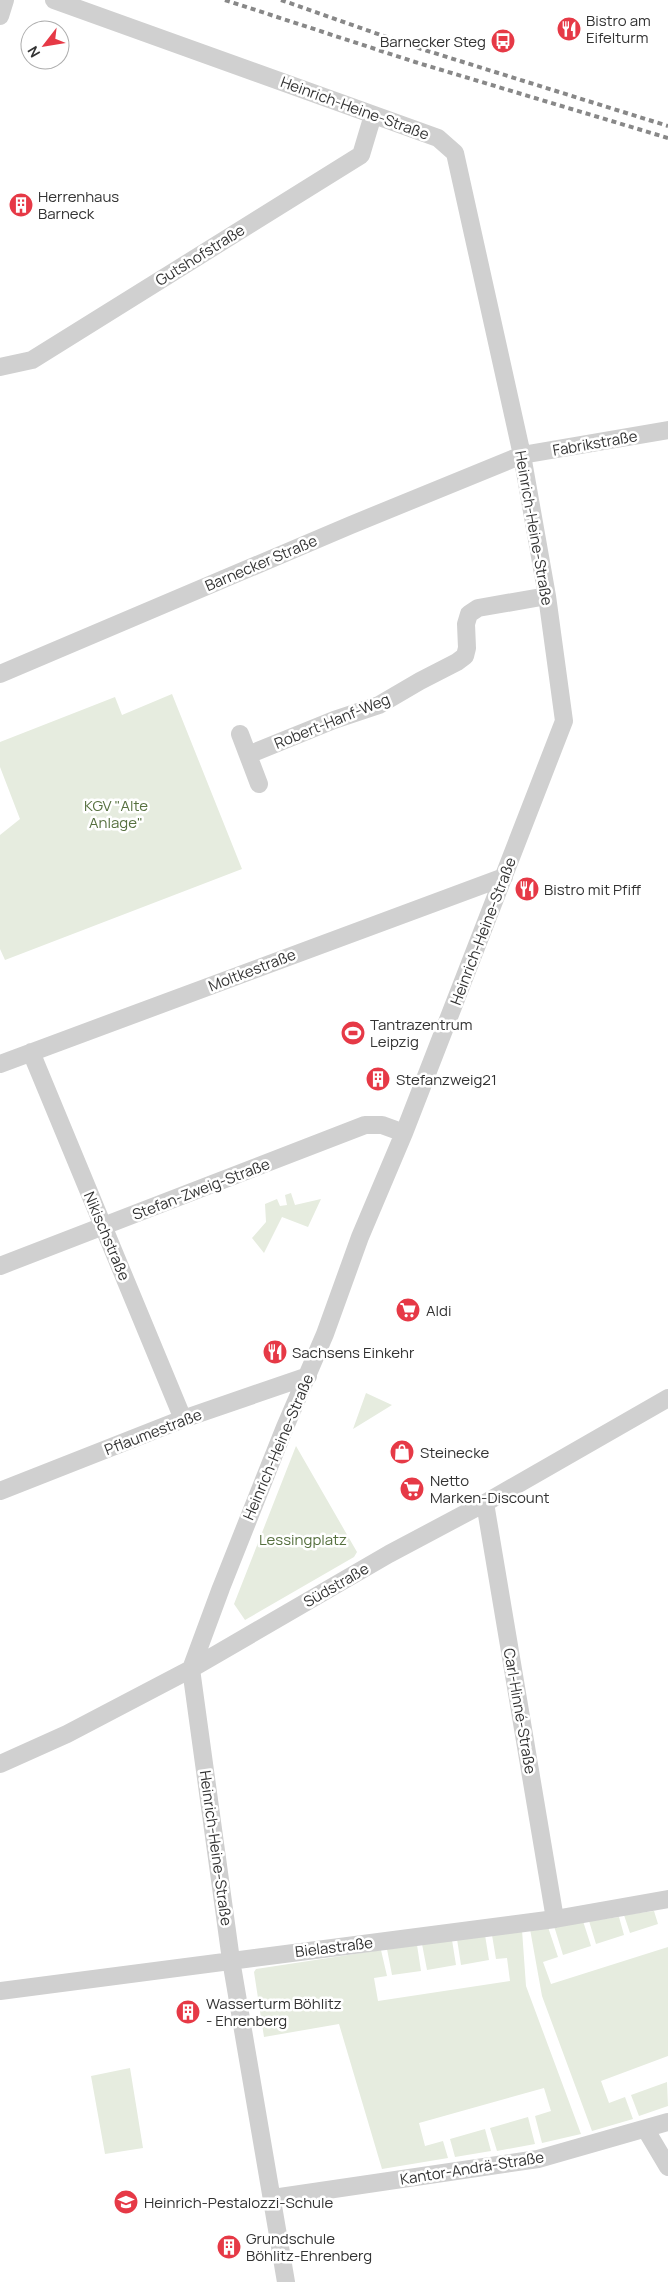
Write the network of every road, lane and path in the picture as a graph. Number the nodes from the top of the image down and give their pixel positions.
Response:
1 (6, 0) edge
2 (54, 0) edge
3 (0, 16) edge
4 (373, 115) junction
5 (0, 367) edge
6 (668, 430) edge
7 (522, 455) junction
8 (546, 596) junction
9 (0, 674) edge
10 (240, 734) dead end
11 (248, 756) junction
12 (259, 784) dead end
13 (504, 877) junction
14 (31, 1052) junction
15 (0, 1064) edge
16 (404, 1133) junction
17 (103, 1227) junction
18 (0, 1266) edge
19 (308, 1376) junction
20 (668, 1398) edge
21 (183, 1419) junction
22 (0, 1490) edge
23 (485, 1503) junction
24 (191, 1669) junction
25 (0, 1764) edge
26 (668, 1899) edge
27 (554, 1919) junction
28 (231, 1960) junction
29 (0, 1991) edge
30 (668, 2122) edge
31 (646, 2130) junction
32 (668, 2167) edge
33 (273, 2198) junction
34 (286, 2282) edge

1 - 3 street
2 - 4 street, Heinrich-Heine-Straße
4 - 5 street, Gutshofstraße
4 - 7 street, Heinrich-Heine-Straße
6 - 7 street, Fabrikstraße
7 - 8 street, Heinrich-Heine-Straße
7 - 9 street, Barnecker Straße
8 - 11 street, Robert-Hanf-Weg
8 - 13 street, Heinrich-Heine-Straße
10 - 11 street
11 - 12 street
13 - 14 street, Moltkestraße
13 - 16 street, Heinrich-Heine-Straße
14 - 15 street, Moltkestraße
14 - 17 street, Nikischstraße
16 - 17 street, Stefan-Zweig-Straße
16 - 19 street, Heinrich-Heine-Straße
17 - 18 street, Stefan-Zweig-Straße
17 - 21 street, Nikischstraße
19 - 21 street, Pflaumestraße
19 - 24 street, Heinrich-Heine-Straße
20 - 23 street, Südstraße
21 - 22 street, Pflaumestraße
23 - 24 street, Südstraße
23 - 27 street, Carl-Hinné-Straße
24 - 25 street, Südstraße
24 - 28 street, Heinrich-Heine-Straße
26 - 27 street, Bielastraße
27 - 28 street, Bielastraße
28 - 29 street, Bielastraße
28 - 33 street, Heinrich-Heine-Straße
30 - 31 street, Kantor-Andrä-Straße
31 - 32 street
31 - 33 street, Kantor-Andrä-Straße
33 - 34 street, Heinrich-Heine-Straße

